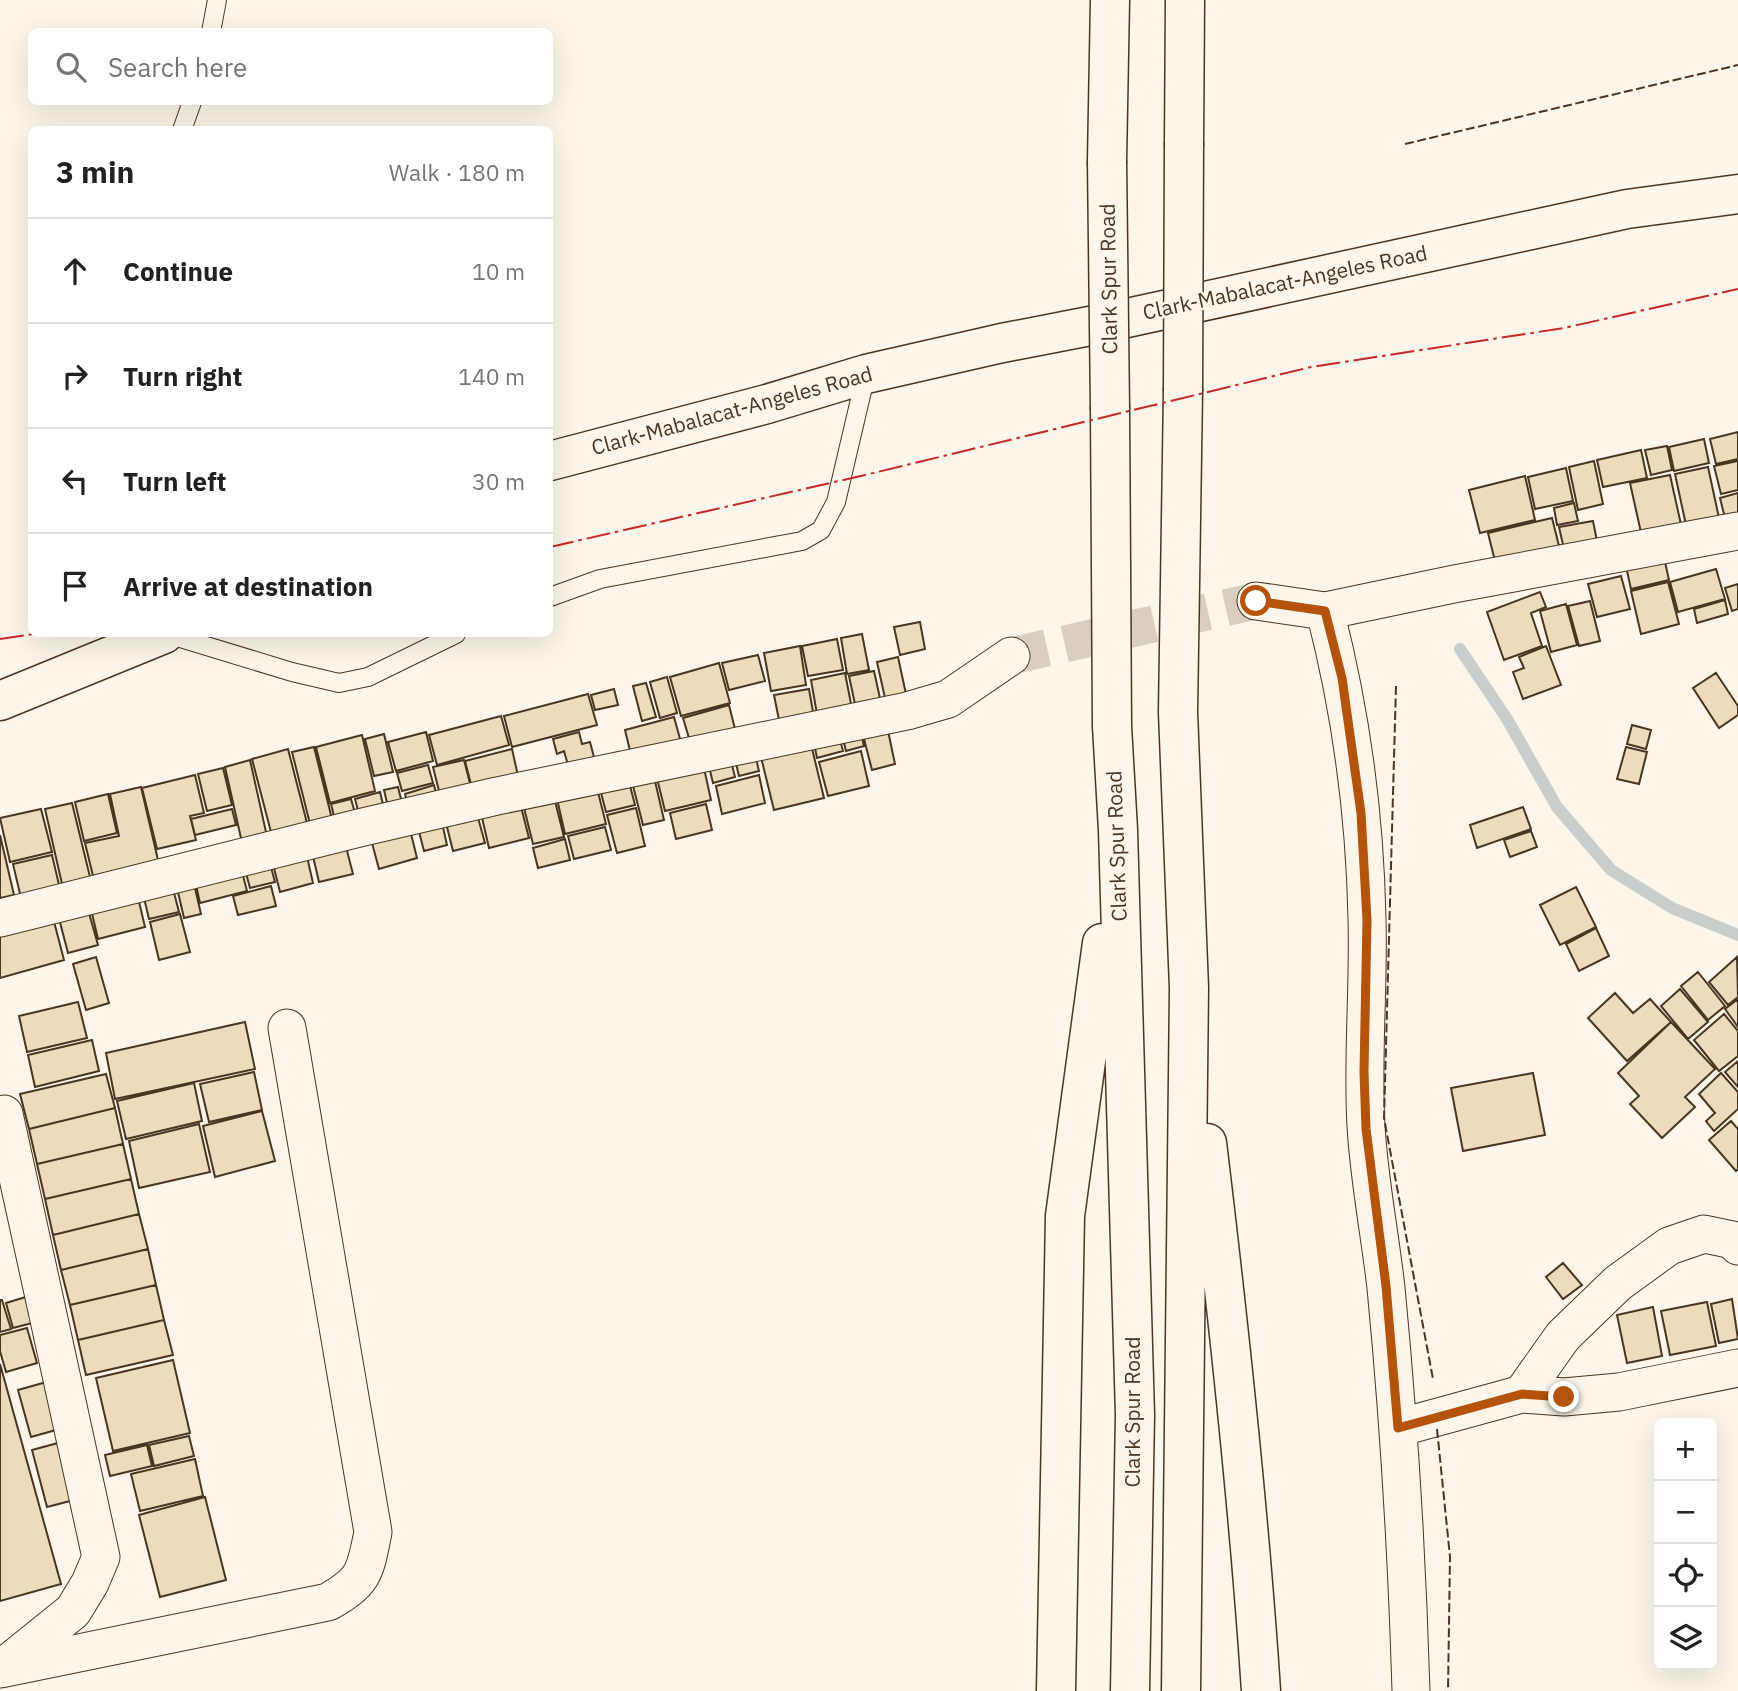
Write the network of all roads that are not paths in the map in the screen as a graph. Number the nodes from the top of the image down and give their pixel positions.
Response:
1 (217, 0) edge
2 (1110, 0) edge
3 (1185, 0) edge
4 (212, 28) edge
5 (191, 105) edge
6 (183, 126) edge
7 (1738, 194) edge
8 (866, 374) junction
9 (553, 460) edge
10 (1738, 531) edge
11 (553, 596) edge
12 (1256, 601) tunnel mouth
13 (1325, 611) junction
14 (159, 637) edge
15 (176, 637) edge
16 (450, 637) edge
17 (1011, 656) tunnel mouth
18 (0, 701) edge
19 (1118, 830) junction
20 (0, 918) edge
21 (1189, 988) junction
22 (287, 1028) dead end
23 (4, 1114) dead end
24 (1738, 1246) edge
25 (1738, 1368) edge
26 (1522, 1394) junction
27 (1398, 1428) junction
28 (1, 1669) edge
29 (1056, 1691) edge
30 (1130, 1691) edge
31 (1181, 1691) edge
32 (1262, 1691) edge
33 (1411, 1691) edge

1 - 4 lane
2 - 19 main road, Clark Spur Road, bridge
3 - 21 main road, bridge
5 - 6 lane
7 - 8 main road, Clark-Mabalacat-Angeles Road
8 - 9 main road, Clark-Mabalacat-Angeles Road
8 - 11 lane
10 - 13 street
12 - 13 street
13 - 27 street
14 - 18 main road
15 - 16 lane
17 - 20 street
19 - 29 main road
19 - 30 main road, Clark Spur Road
21 - 31 main road
21 - 32 main road
22 - 28 street
23 - 28 street
24 - 26 street
25 - 26 street
26 - 27 street
27 - 33 street

